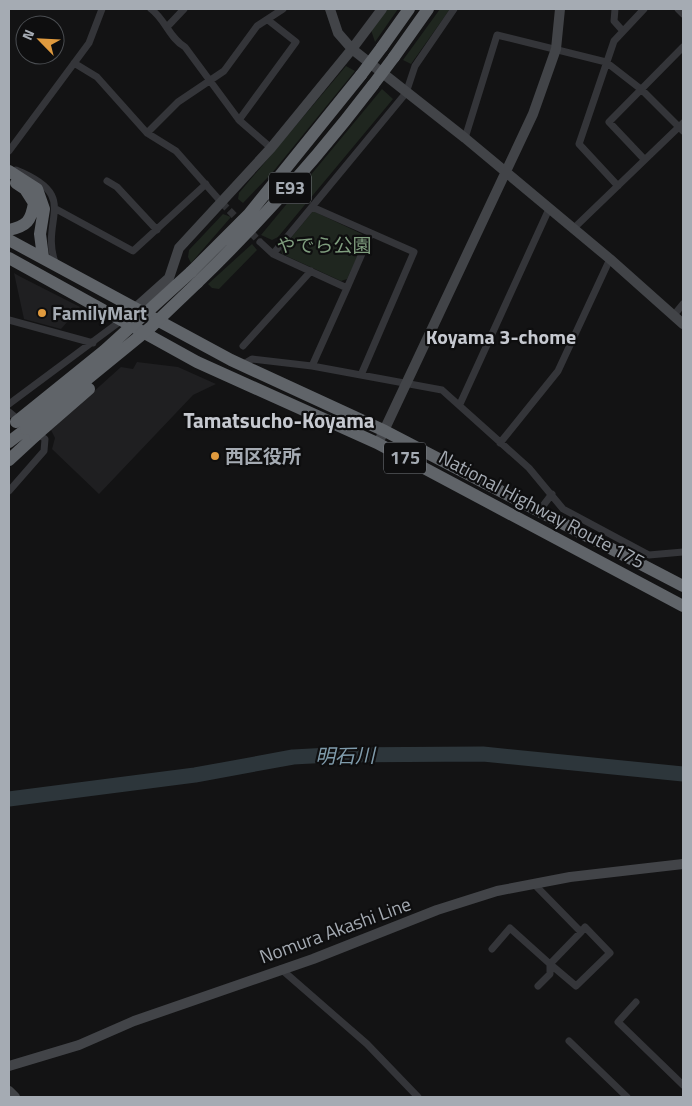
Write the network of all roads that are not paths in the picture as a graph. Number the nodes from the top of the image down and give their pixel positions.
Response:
1 (102, 9) edge
2 (151, 9) edge
3 (184, 9) edge
4 (283, 9) edge
5 (330, 9) edge
6 (382, 9) edge
7 (409, 9) edge
8 (428, 9) edge
9 (454, 9) edge
10 (560, 9) edge
11 (615, 9) edge
12 (644, 9) edge
13 (678, 9) edge
14 (683, 14) edge
15 (268, 20) junction
16 (167, 27) junction
17 (622, 30) junction
18 (683, 47) edge
19 (352, 49) junction
20 (556, 49) junction
21 (606, 62) junction
22 (74, 63) junction
23 (209, 81) junction
24 (642, 90) junction
25 (406, 93) junction
26 (239, 120) junction
27 (682, 127) edge
28 (146, 133) junction
29 (465, 138) junction
30 (271, 148) junction
31 (9, 151) edge
32 (644, 159) junction
33 (9, 169) edge
34 (504, 172) junction
35 (9, 178) edge
36 (107, 180) dead end
37 (206, 184) junction
38 (618, 186) junction
39 (222, 204) junction
40 (312, 206) junction
41 (56, 209) junction
42 (549, 209) junction
43 (573, 229) junction
44 (9, 230) edge
45 (157, 230) junction
46 (371, 233) junction
47 (9, 240) edge
48 (260, 242) tunnel mouth
49 (273, 254) junction
50 (43, 257) junction
51 (9, 258) edge
52 (610, 259) junction
53 (56, 265) junction
54 (311, 271) junction
55 (194, 278) junction
56 (346, 288) junction
57 (683, 304) edge
58 (135, 308) junction
59 (674, 314) junction
60 (9, 320) edge
61 (122, 320) junction
62 (683, 324) edge
63 (93, 343) junction
64 (243, 346) dead end
65 (241, 365) junction
66 (312, 366) junction
67 (361, 375) junction
68 (406, 383) junction
69 (9, 404) edge
70 (460, 404) junction
71 (19, 425) edge
72 (385, 431) junction
73 (9, 442) edge
74 (377, 443) junction
75 (500, 443) junction
76 (9, 460) edge
77 (9, 490) edge
78 (552, 494) junction
79 (539, 511) junction
80 (620, 547) junction
81 (683, 552) edge
82 (683, 586) edge
83 (683, 606) edge
84 (683, 864) edge
85 (534, 884) junction
86 (580, 932) junction
87 (492, 949) dead end
88 (550, 964) junction
89 (281, 969) junction
90 (538, 986) dead end
91 (636, 1002) dead end
92 (569, 1041) dead end
93 (9, 1066) edge
94 (683, 1085) edge
95 (9, 1091) edge
96 (15, 1097) edge
97 (418, 1097) edge
98 (627, 1097) edge

1 - 22 street
2 - 16 street
3 - 16 street
4 - 15 street
5 - 19 street
6 - 19 street
7 - 55 highway, E93, bridge
8 - 55 highway, E93, bridge
9 - 25 street
10 - 20 street
11 - 17 street
12 - 17 street
13 - 14 street
15 - 23 street
15 - 26 street
16 - 23 street
17 - 21 street
18 - 24 street
19 - 25 street
19 - 30 street
20 - 21 street
20 - 29 street
20 - 34 street
21 - 24 street
21 - 38 street
22 - 28 street
22 - 31 street
23 - 26 street
23 - 28 street
24 - 27 street
24 - 32 street
25 - 29 street
25 - 40 street
26 - 30 street
27 - 32 street
28 - 37 street
29 - 34 street
30 - 39 street
32 - 38 street
33 - 41 street
33 - 50 highway
34 - 42 street
34 - 68 street
35 - 44 highway
36 - 45 street
37 - 39 street
37 - 45 street
38 - 43 street
39 - 58 street
40 - 46 street
40 - 49 street
41 - 45 street
41 - 53 street
42 - 43 street
42 - 70 street
43 - 52 street
46 - 56 street
46 - 67 street
47 - 50 highway, National Highway Route 175 / 175
48 - 49 street
49 - 54 street
50 - 53 highway, National Highway Route 175 / 175
51 - 61 highway, National Highway Route 175 / 175
52 - 59 street
52 - 75 street
53 - 58 highway, National Highway Route 175 / 175
54 - 56 street
54 - 64 street
55 - 71 highway, E93, bridge
55 - 71 highway, E93, bridge
56 - 66 street
57 - 59 street
58 - 61 street
58 - 65 highway, National Highway Route 175 / 175
59 - 62 street
60 - 63 street
61 - 63 street
61 - 74 highway, National Highway Route 175 / 175
63 - 69 street
65 - 66 street
65 - 72 highway, National Highway Route 175 / 175
66 - 67 street
67 - 68 street
68 - 70 street
68 - 72 street
70 - 75 street
71 - 73 highway, E93
71 - 76 highway
71 - 77 street
72 - 74 street
72 - 79 highway, National Highway Route 175 / 175
74 - 83 highway, National Highway Route 175 / 175
75 - 78 street
78 - 79 street
78 - 80 street
79 - 80 highway, National Highway Route 175 / 175
80 - 81 street
80 - 82 highway, National Highway Route 175 / 175
84 - 85 street, Nomura Akashi Line
85 - 86 street
85 - 89 street, Nomura Akashi Line
86 - 88 street
86 - 88 street
87 - 88 street
88 - 90 street
89 - 93 street, Nomura Akashi Line
89 - 97 street
91 - 94 street
92 - 98 street
95 - 96 street

